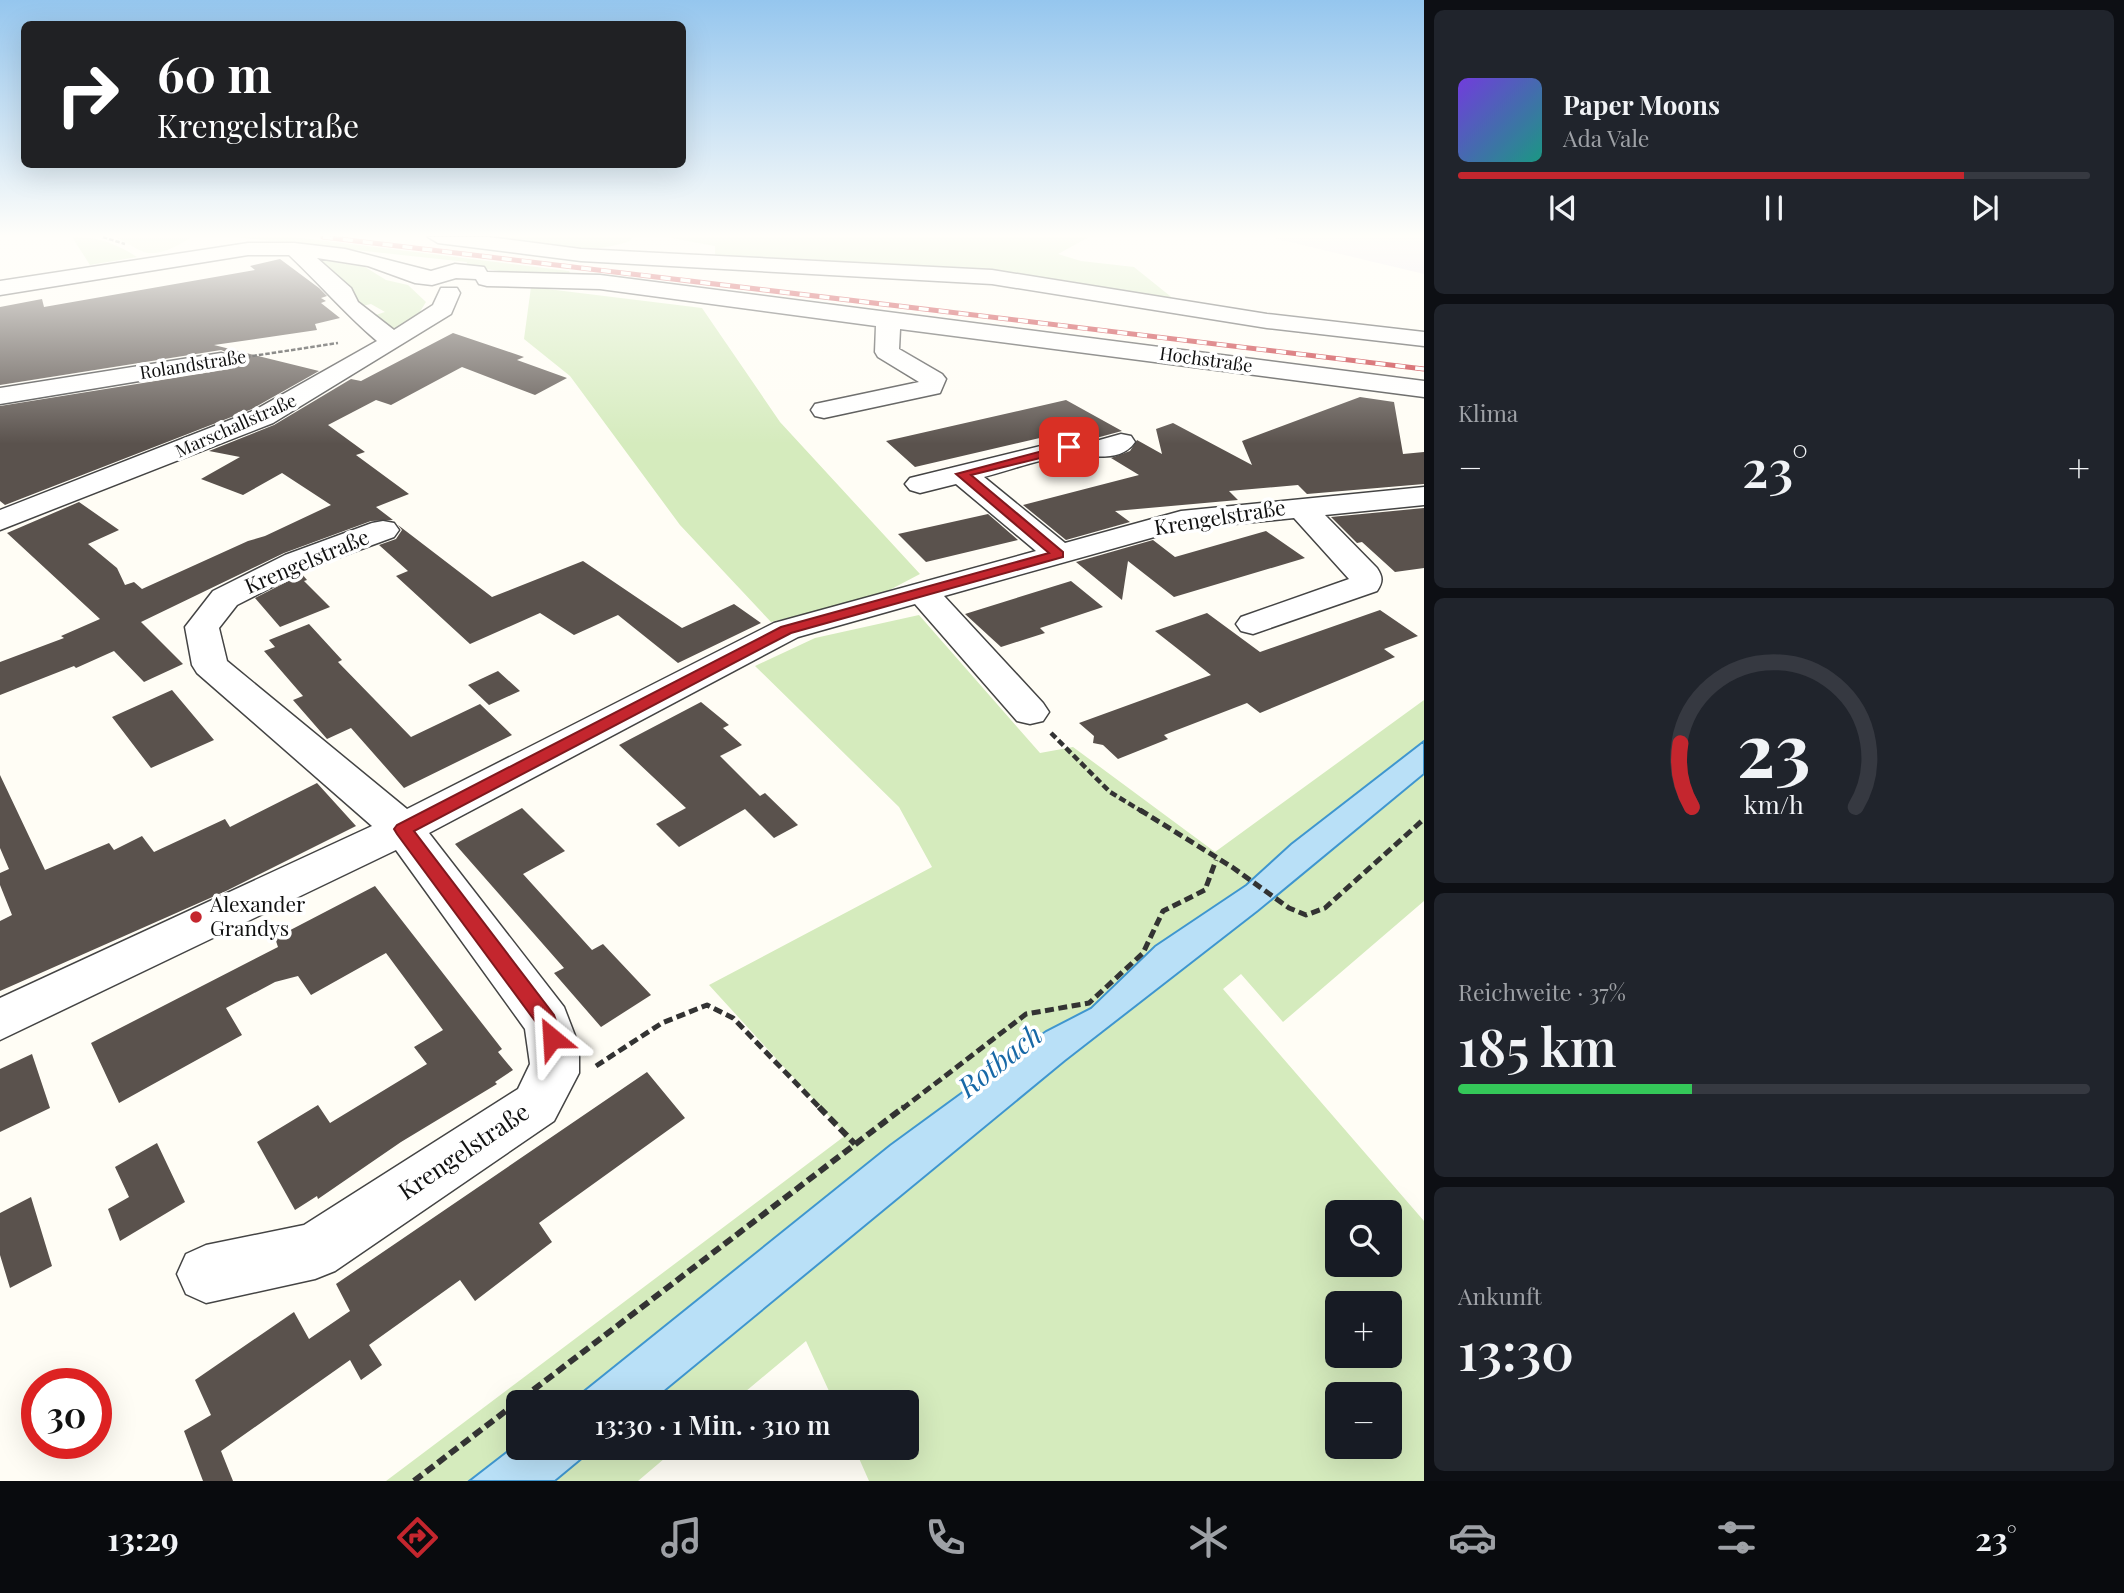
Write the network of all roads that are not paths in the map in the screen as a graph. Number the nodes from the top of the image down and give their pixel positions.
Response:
1 (349, 306) edge
2 (443, 306) edge
3 (783, 306) edge
4 (1174, 306) edge
5 (888, 319) junction
6 (391, 338) junction
7 (1424, 339) edge
8 (221, 361) road end
9 (1424, 389) edge
10 (0, 396) edge
11 (824, 410) dead end
12 (1121, 442) dead end
13 (962, 474) junction
14 (920, 484) dead end
15 (1424, 496) edge
16 (1300, 506) junction
17 (0, 521) edge
18 (383, 530) dead end
19 (1059, 554) junction
20 (923, 593) junction
21 (1253, 624) dead end
22 (1030, 712) road end
23 (403, 829) junction
24 (0, 1020) edge
25 (206, 1274) dead end

1 - 6 street
2 - 6 street, Marschallstraße
3 - 5 street, Hochstraße
4 - 7 street
5 - 9 street, Hochstraße
5 - 11 street
6 - 17 street, Marschallstraße
8 - 10 street, Rolandstraße
12 - 13 street
13 - 14 street
13 - 19 street
15 - 16 street, Krengelstraße
16 - 19 street, Krengelstraße
16 - 21 street, Krengelstraße
18 - 23 street, Krengelstraße
19 - 20 street, Krengelstraße
20 - 22 street
20 - 23 street, Krengelstraße
23 - 24 street, Krengelstraße
23 - 25 street, Krengelstraße

